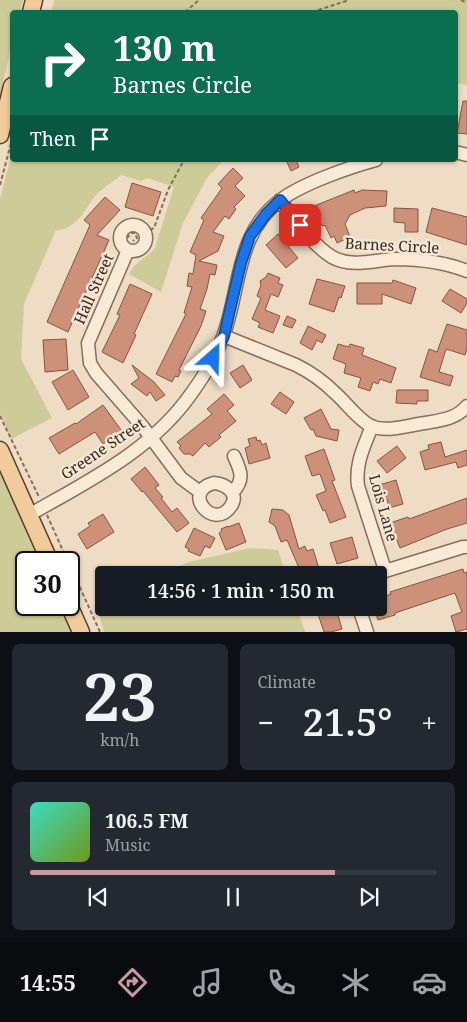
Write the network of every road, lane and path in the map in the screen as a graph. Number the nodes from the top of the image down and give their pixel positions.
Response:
1 (200, 0) edge
2 (349, 0) edge
3 (461, 0) edge
4 (467, 3) edge
5 (188, 10) edge
6 (318, 10) edge
7 (10, 94) edge
8 (0, 135) edge
9 (10, 144) edge
10 (183, 162) edge
11 (371, 162) edge
12 (0, 185) edge
13 (280, 200) junction
14 (150, 230) dead end
15 (128, 250) junction
16 (467, 271) edge
17 (224, 336) junction
18 (467, 406) edge
19 (0, 416) edge
20 (372, 426) junction
21 (152, 438) junction
22 (0, 450) edge
23 (234, 456) dead end
24 (200, 492) junction
25 (232, 492) junction
26 (38, 496) dead end
27 (29, 515) junction
28 (49, 519) dead end
29 (467, 547) edge
30 (45, 551) edge
31 (64, 551) edge
32 (384, 566) edge
33 (387, 569) edge
34 (80, 587) edge
35 (74, 616) edge
36 (361, 616) edge
37 (81, 632) edge
38 (100, 632) edge
39 (367, 632) edge

1 - 5 path
2 - 6 path
3 - 4 path
7 - 8 main road
9 - 12 path
10 - 14 path
11 - 13 street, Greene Street
13 - 16 street, Barnes Circle
13 - 17 street, Greene Street
15 - 15 street, Hall Street
15 - 21 street, Hall Street
17 - 20 street
17 - 21 street, Greene Street
18 - 20 street
19 - 26 path
20 - 32 street, Lois Lane
21 - 24 street, Hall Street
21 - 27 street, Greene Street
22 - 27 main road
23 - 25 street
24 - 25 street
24 - 25 street
27 - 30 main road
28 - 31 path
29 - 33 street
34 - 38 path
35 - 37 main road
36 - 39 street

